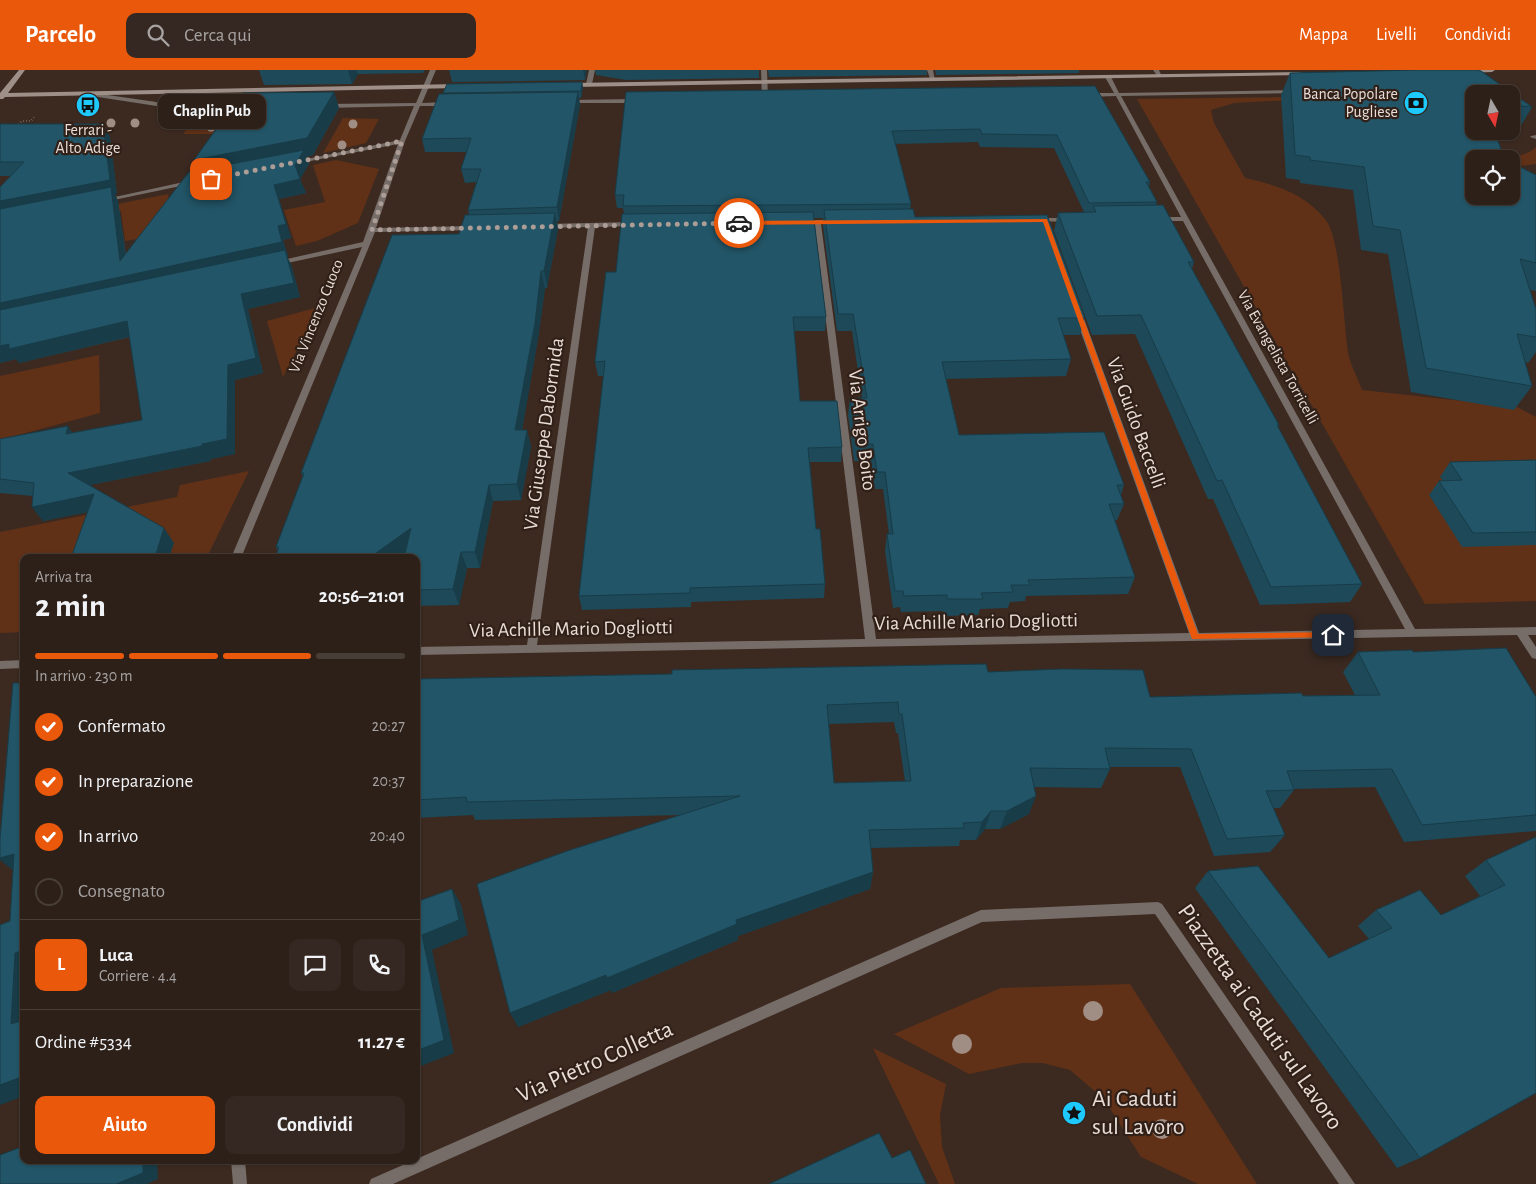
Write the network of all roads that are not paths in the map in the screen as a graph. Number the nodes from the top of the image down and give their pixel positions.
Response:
1 (22, 70) edge
2 (433, 70) edge
3 (592, 70) edge
4 (764, 70) edge
5 (930, 70) edge
6 (1156, 70) edge
7 (1492, 70) edge
8 (1457, 71) edge
9 (1305, 74) edge
10 (1160, 76) junction
11 (1108, 77) junction
12 (933, 80) junction
13 (765, 82) junction
14 (589, 84) junction
15 (560, 85) edge
16 (463, 86) edge
17 (425, 87) junction
18 (1307, 90) edge
19 (88, 94) junction
20 (1119, 94) junction
21 (1079, 95) edge
22 (1, 97) edge
23 (755, 99) edge
24 (765, 99) junction
25 (775, 99) edge
26 (646, 101) edge
27 (558, 102) edge
28 (456, 104) edge
29 (417, 105) junction
30 (258, 106) edge
31 (315, 106) edge
32 (402, 141) junction
33 (288, 164) edge
34 (201, 181) edge
35 (96, 202) edge
36 (1155, 219) edge
37 (1185, 219) junction
38 (1025, 220) edge
39 (1045, 220) junction
40 (1075, 220) edge
41 (798, 222) edge
42 (817, 222) junction
43 (847, 222) edge
44 (592, 224) junction
45 (641, 224) edge
46 (535, 226) edge
47 (477, 228) edge
48 (372, 230) junction
49 (1048, 230) edge
50 (365, 244) junction
51 (269, 265) edge
52 (1075, 304) edge
53 (238, 554) edge
54 (1536, 630) edge
55 (1520, 631) junction
56 (1412, 633) junction
57 (1195, 637) junction
58 (871, 643) junction
59 (531, 649) junction
60 (420, 651) edge
61 (1536, 655) edge
62 (20, 664) edge
63 (0, 665) edge
64 (832, 981) joint
65 (238, 1164) edge
66 (240, 1184) edge
67 (376, 1184) edge
68 (1348, 1184) edge

1 - 22 street
2 - 17 street, Via Vincenzo Cuoco
3 - 14 street
4 - 13 street
5 - 12 street
6 - 10 street
7 - 8 street
9 - 10 street
10 - 11 street
11 - 12 street
11 - 20 street, Via Evangelista Torricelli
12 - 13 street
13 - 14 street
13 - 24 street
14 - 15 street
16 - 17 street
17 - 19 street
17 - 29 street, Via Vincenzo Cuoco
18 - 20 street
19 - 22 street
19 - 30 street
20 - 21 street
20 - 37 street, Via Evangelista Torricelli
23 - 24 street
24 - 25 street
26 - 27 street
28 - 29 street
29 - 31 street
29 - 32 street, Via Vincenzo Cuoco
32 - 33 street
32 - 48 street, Via Vincenzo Cuoco
34 - 35 street
36 - 37 street
37 - 56 street, Via Evangelista Torricelli
38 - 39 street
39 - 40 street
39 - 49 street
41 - 42 street
42 - 43 street
42 - 58 street, Via Arrigo Boito
44 - 45 street
44 - 46 street
44 - 59 street, Via Giuseppe Dabormida
47 - 48 street
48 - 50 street, Via Vincenzo Cuoco
50 - 51 street
50 - 53 street, Via Vincenzo Cuoco
52 - 57 street, Via Guido Baccelli
54 - 55 street, Via Achille Mario Dogliotti
55 - 56 street, Via Achille Mario Dogliotti
55 - 61 street
56 - 57 street, Via Achille Mario Dogliotti
57 - 58 street, Via Achille Mario Dogliotti
58 - 59 street, Via Achille Mario Dogliotti
59 - 60 street, Via Achille Mario Dogliotti
62 - 63 street
64 - 67 street, Via Pietro Colletta
64 - 68 street, Piazzetta ai Caduti sul Lavoro
65 - 66 street

